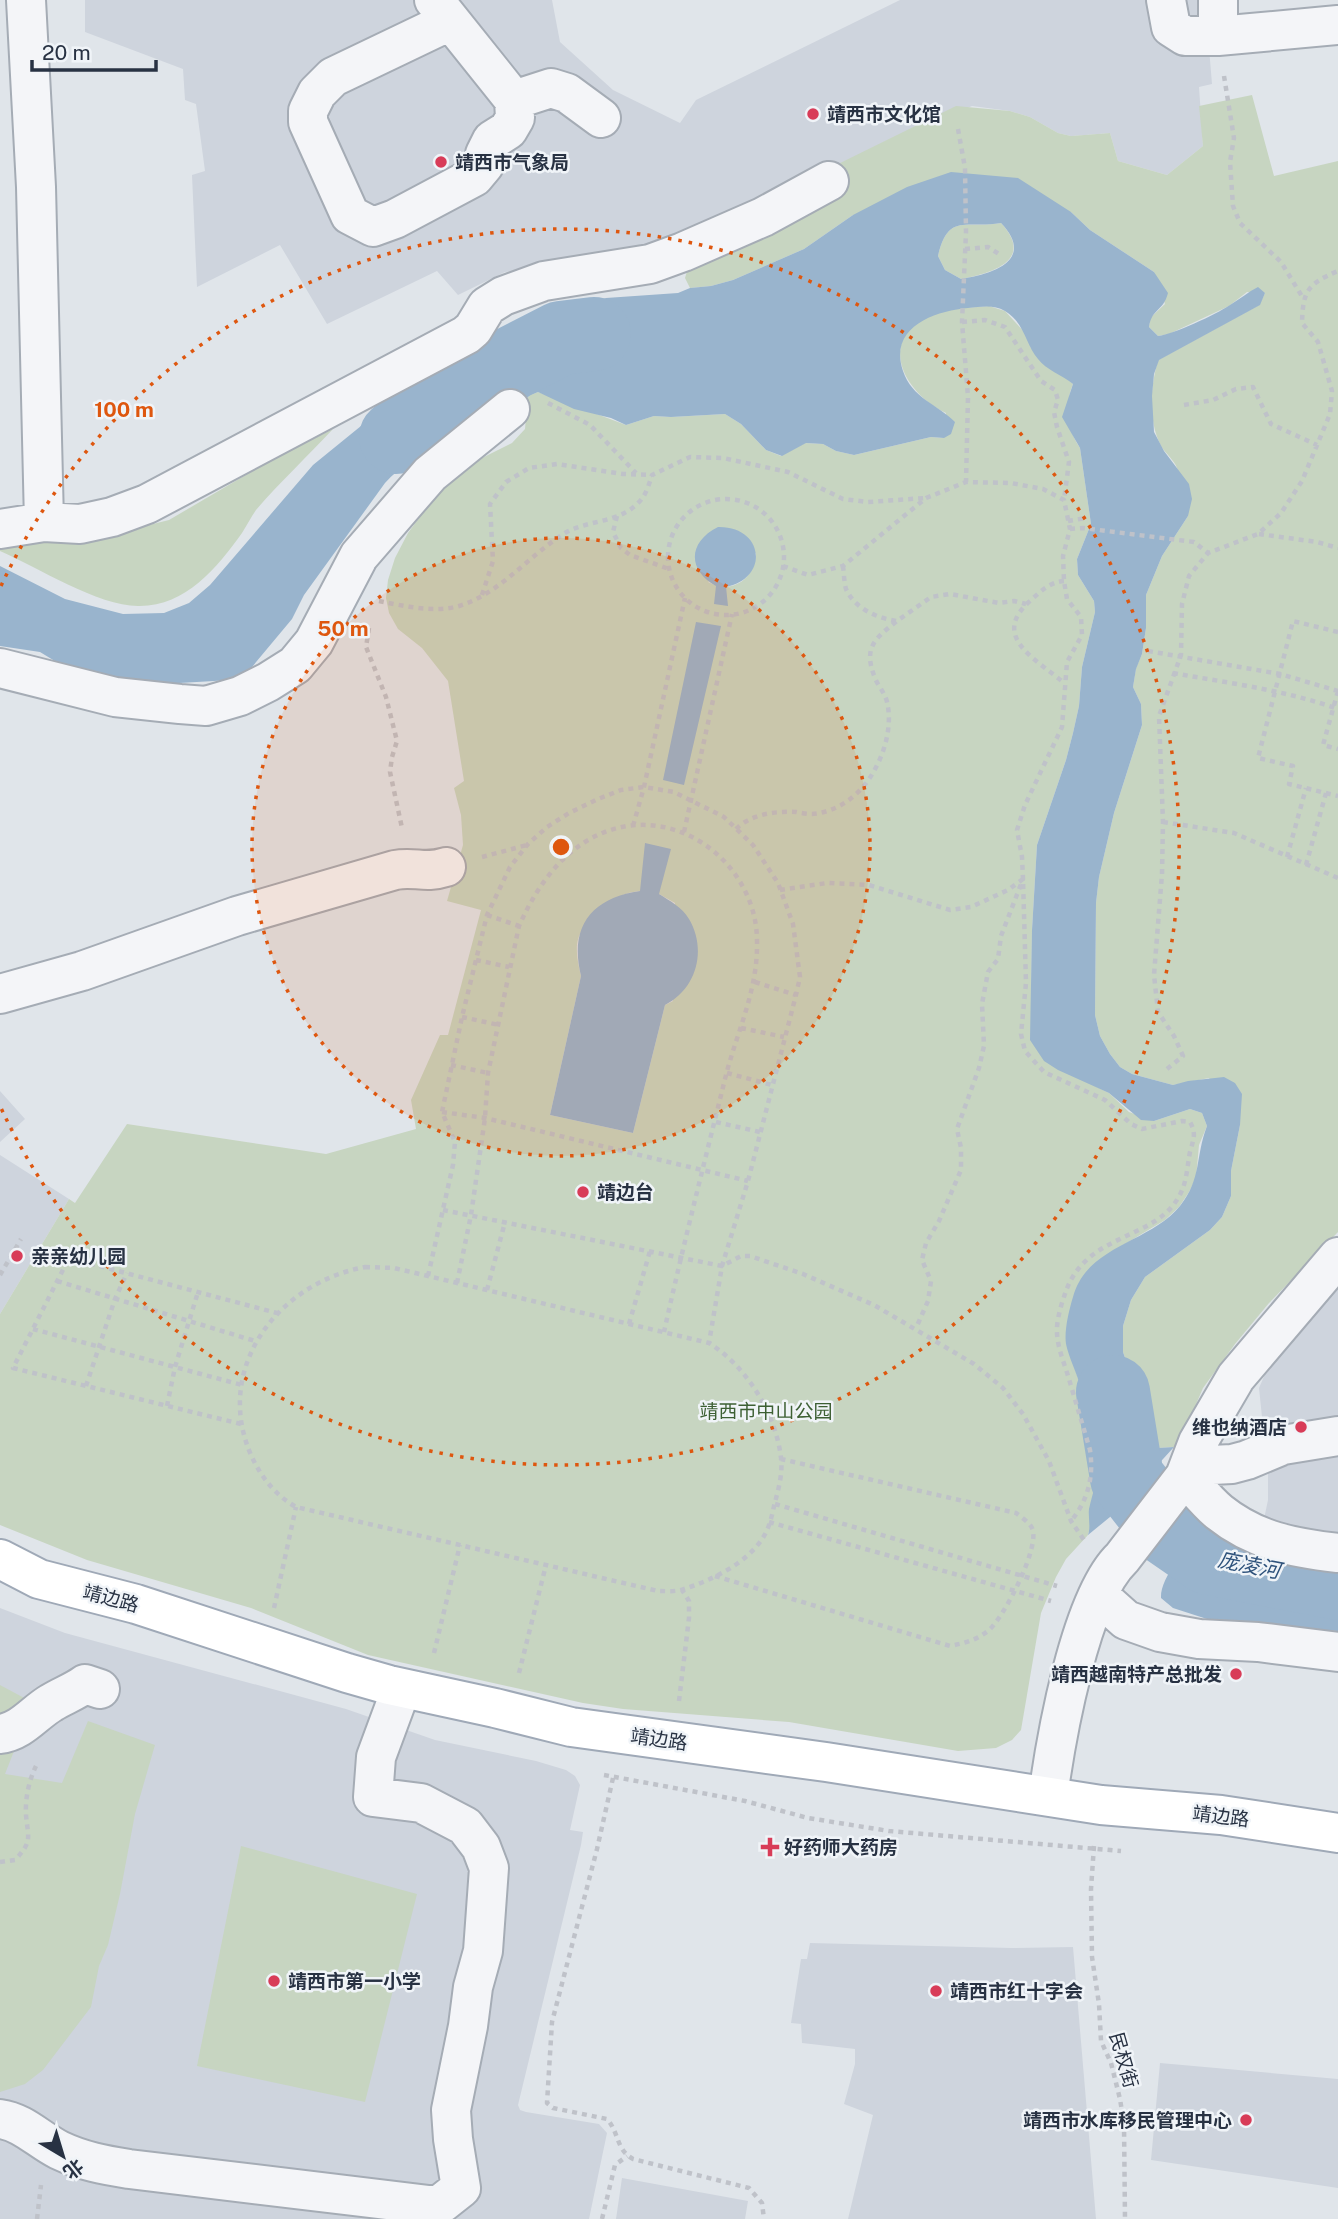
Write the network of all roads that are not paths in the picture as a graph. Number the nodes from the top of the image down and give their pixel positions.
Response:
1 (26, 0) edge
2 (1166, 0) edge
3 (442, 10) edge
4 (1218, 18) edge
5 (1338, 25) edge
6 (514, 100) junction
7 (601, 118) dead end
8 (829, 181) dead end
9 (510, 408) road end
10 (44, 522) junction
11 (0, 530) edge
12 (0, 668) edge
13 (427, 867) road end
14 (0, 994) edge
15 (1338, 1257) edge
16 (1338, 1436) edge
17 (1184, 1475) junction
18 (1338, 1553) edge
19 (0, 1559) edge
20 (1099, 1577) junction
21 (0, 1582) edge
22 (1338, 1652) edge
23 (100, 1689) dead end
24 (396, 1703) junction
25 (0, 1734) edge
26 (1048, 1796) junction
27 (1338, 1833) edge
28 (1338, 1848) edge
29 (0, 2119) edge

1 - 10 street
2 - 4 street
3 - 6 street
3 - 6 street
4 - 5 street
6 - 7 street
8 - 10 street
9 - 12 street
10 - 11 street
13 - 14 street
15 - 17 street
16 - 17 street
17 - 18 street
17 - 20 street
19 - 26 main road, 靖边路
20 - 22 street
20 - 26 street
21 - 24 main road, 靖边路
23 - 25 street
24 - 28 main road, 靖边路
24 - 29 street
26 - 27 main road, 靖边路

